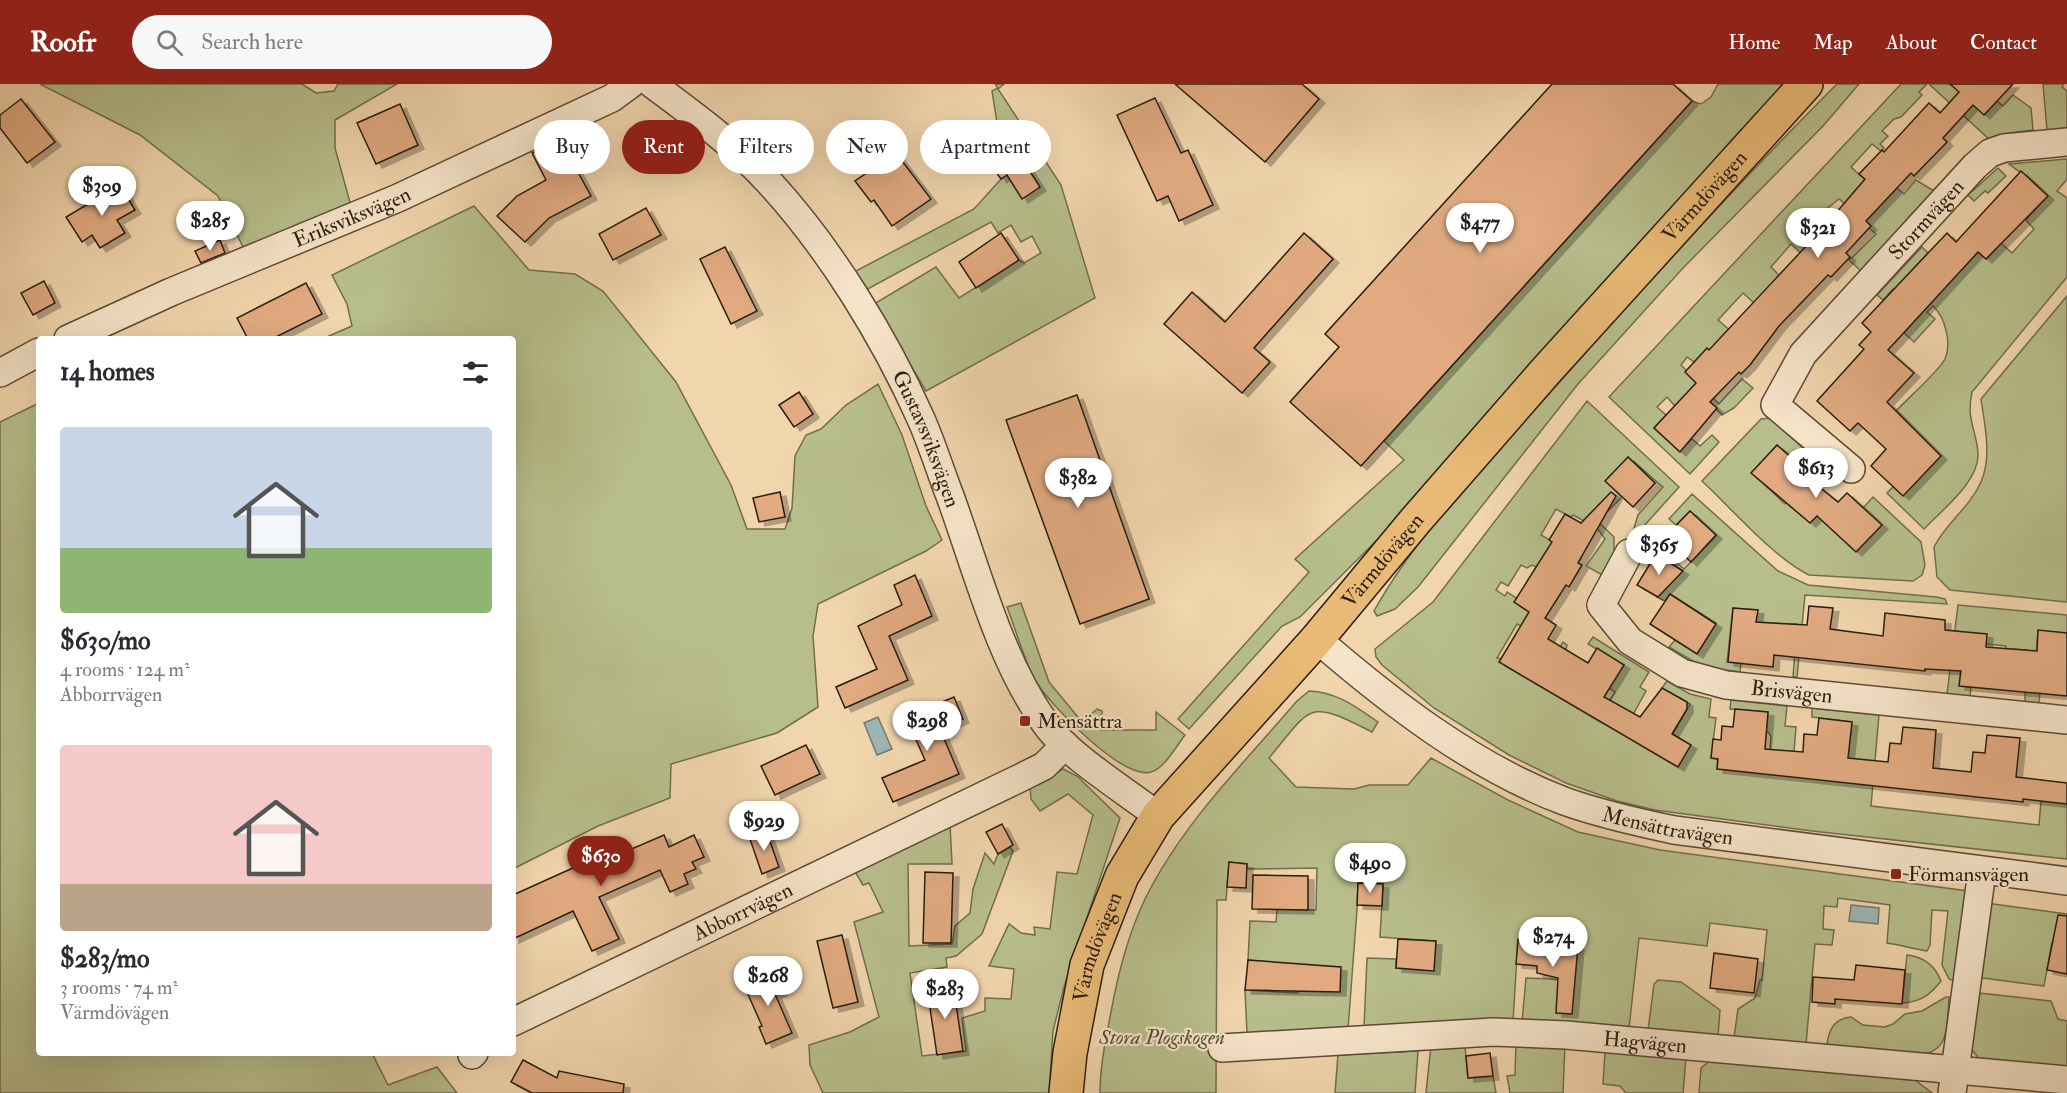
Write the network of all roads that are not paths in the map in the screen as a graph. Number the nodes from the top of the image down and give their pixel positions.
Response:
1 (631, 84) edge
2 (652, 84) edge
3 (1806, 84) edge
4 (2067, 142) edge
5 (75, 336) edge
6 (36, 354) edge
7 (0, 373) edge
8 (1851, 469) dead end
9 (1629, 553) dead end
10 (1317, 639) junction
11 (2067, 720) edge
12 (1065, 745) junction
13 (1158, 816) junction
14 (1982, 871) junction
15 (2067, 881) edge
16 (516, 1021) edge
17 (1222, 1048) dead end
18 (2067, 1080) edge
19 (1953, 1081) edge
20 (1066, 1093) edge

1 - 5 street, Eriksviksvägen
2 - 12 street, Gustavsviksvägen
3 - 10 main road, Värmdövägen
4 - 8 street, Stormvägen
6 - 7 street
9 - 11 street, Brisvägen
10 - 13 main road, Värmdövägen
10 - 14 street, Mensättravägen
12 - 13 street, Gustavsviksvägen
12 - 16 street, Abborrvägen
13 - 20 main road, Värmdövägen
14 - 15 street, Mensättravägen
14 - 19 street
17 - 19 street, Hagvägen
18 - 19 street, Hagvägen

